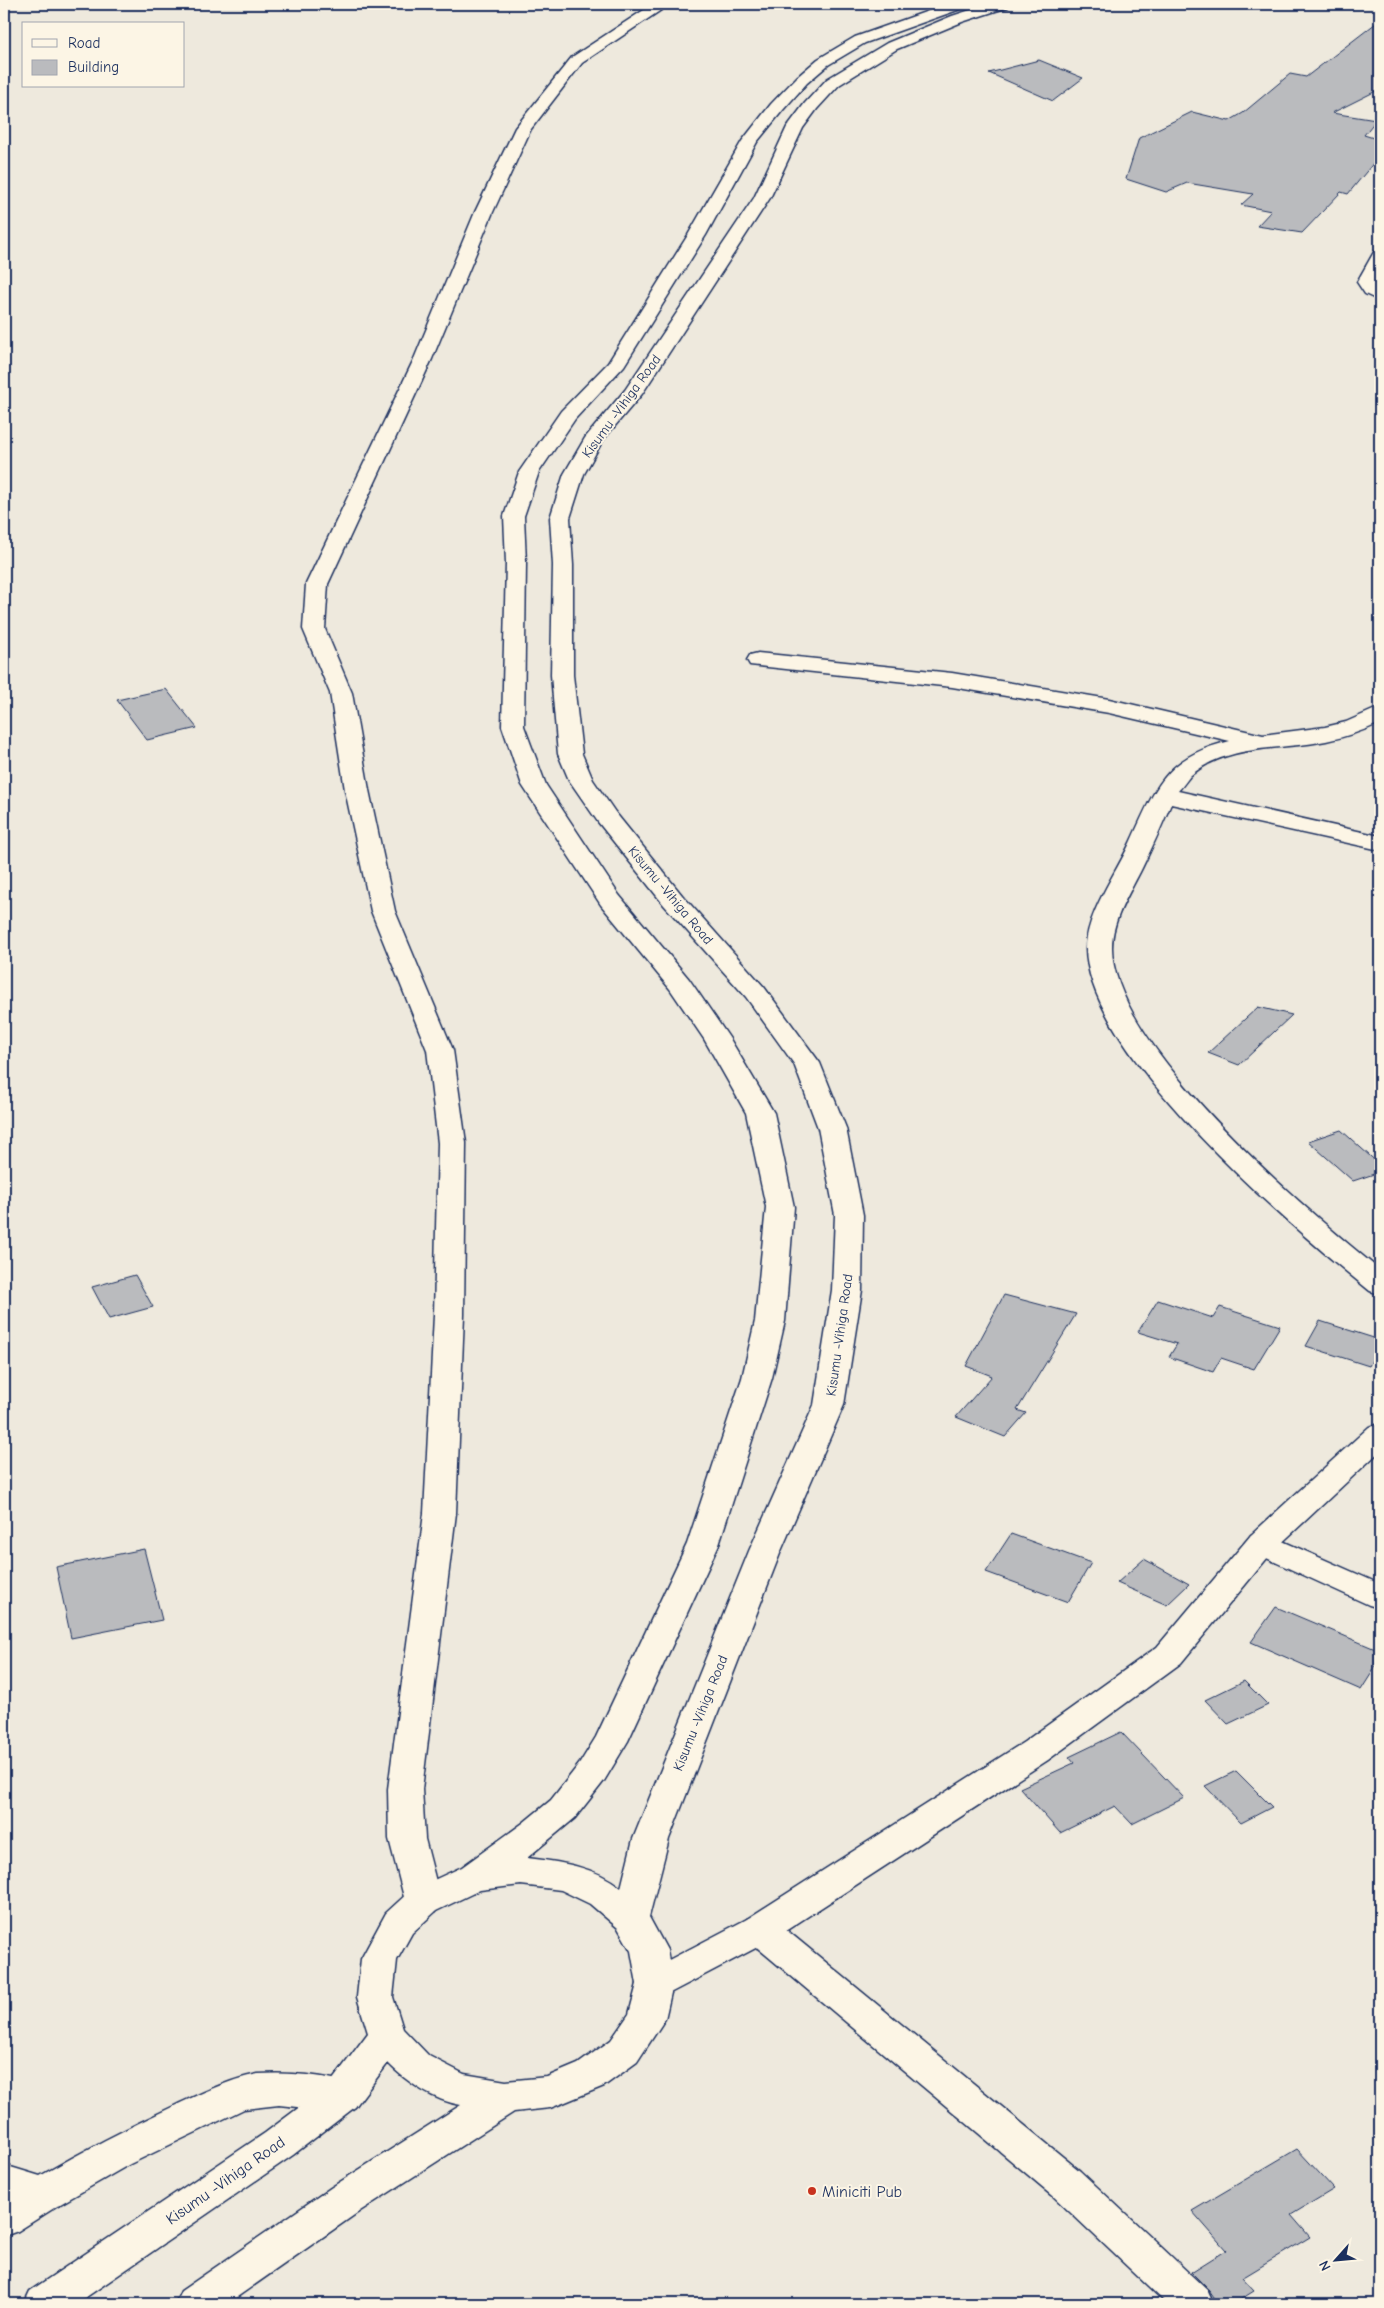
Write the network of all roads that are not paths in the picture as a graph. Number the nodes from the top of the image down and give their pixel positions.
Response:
1 (663, 4) edge
2 (961, 4) edge
3 (1003, 4) edge
4 (1380, 256) edge
5 (1380, 296) edge
6 (758, 660) dead end
7 (1380, 714) edge
8 (1262, 742) junction
9 (1163, 795) junction
10 (1380, 843) edge
11 (1380, 1285) edge
12 (1380, 1434) edge
13 (1262, 1543) junction
14 (1380, 1597) edge
15 (474, 1877) junction
16 (423, 1901) junction
17 (631, 1918) junction
18 (760, 1929) junction
19 (655, 1984) junction
20 (387, 2036) junction
21 (342, 2096) junction
22 (506, 2097) junction
23 (4, 2181) edge
24 (41, 2193) junction
25 (4, 2219) edge
26 (44, 2304) edge
27 (195, 2304) edge
28 (1194, 2304) edge

1 - 16 main road
2 - 15 main road, Kisumu -Vihiga Road
3 - 17 main road, Kisumu -Vihiga Road
4 - 5 main road
6 - 8 main road
7 - 8 main road
8 - 9 main road
9 - 10 main road
9 - 11 main road
12 - 13 main road
13 - 14 main road
13 - 18 main road
15 - 16 main road
15 - 17 main road
16 - 20 main road
17 - 19 main road
18 - 19 main road
18 - 28 main road
19 - 22 main road
20 - 21 main road, Kisumu -Vihiga Road
20 - 22 main road
21 - 24 main road
21 - 26 main road, Kisumu -Vihiga Road
22 - 27 main road
23 - 24 main road
24 - 25 main road

